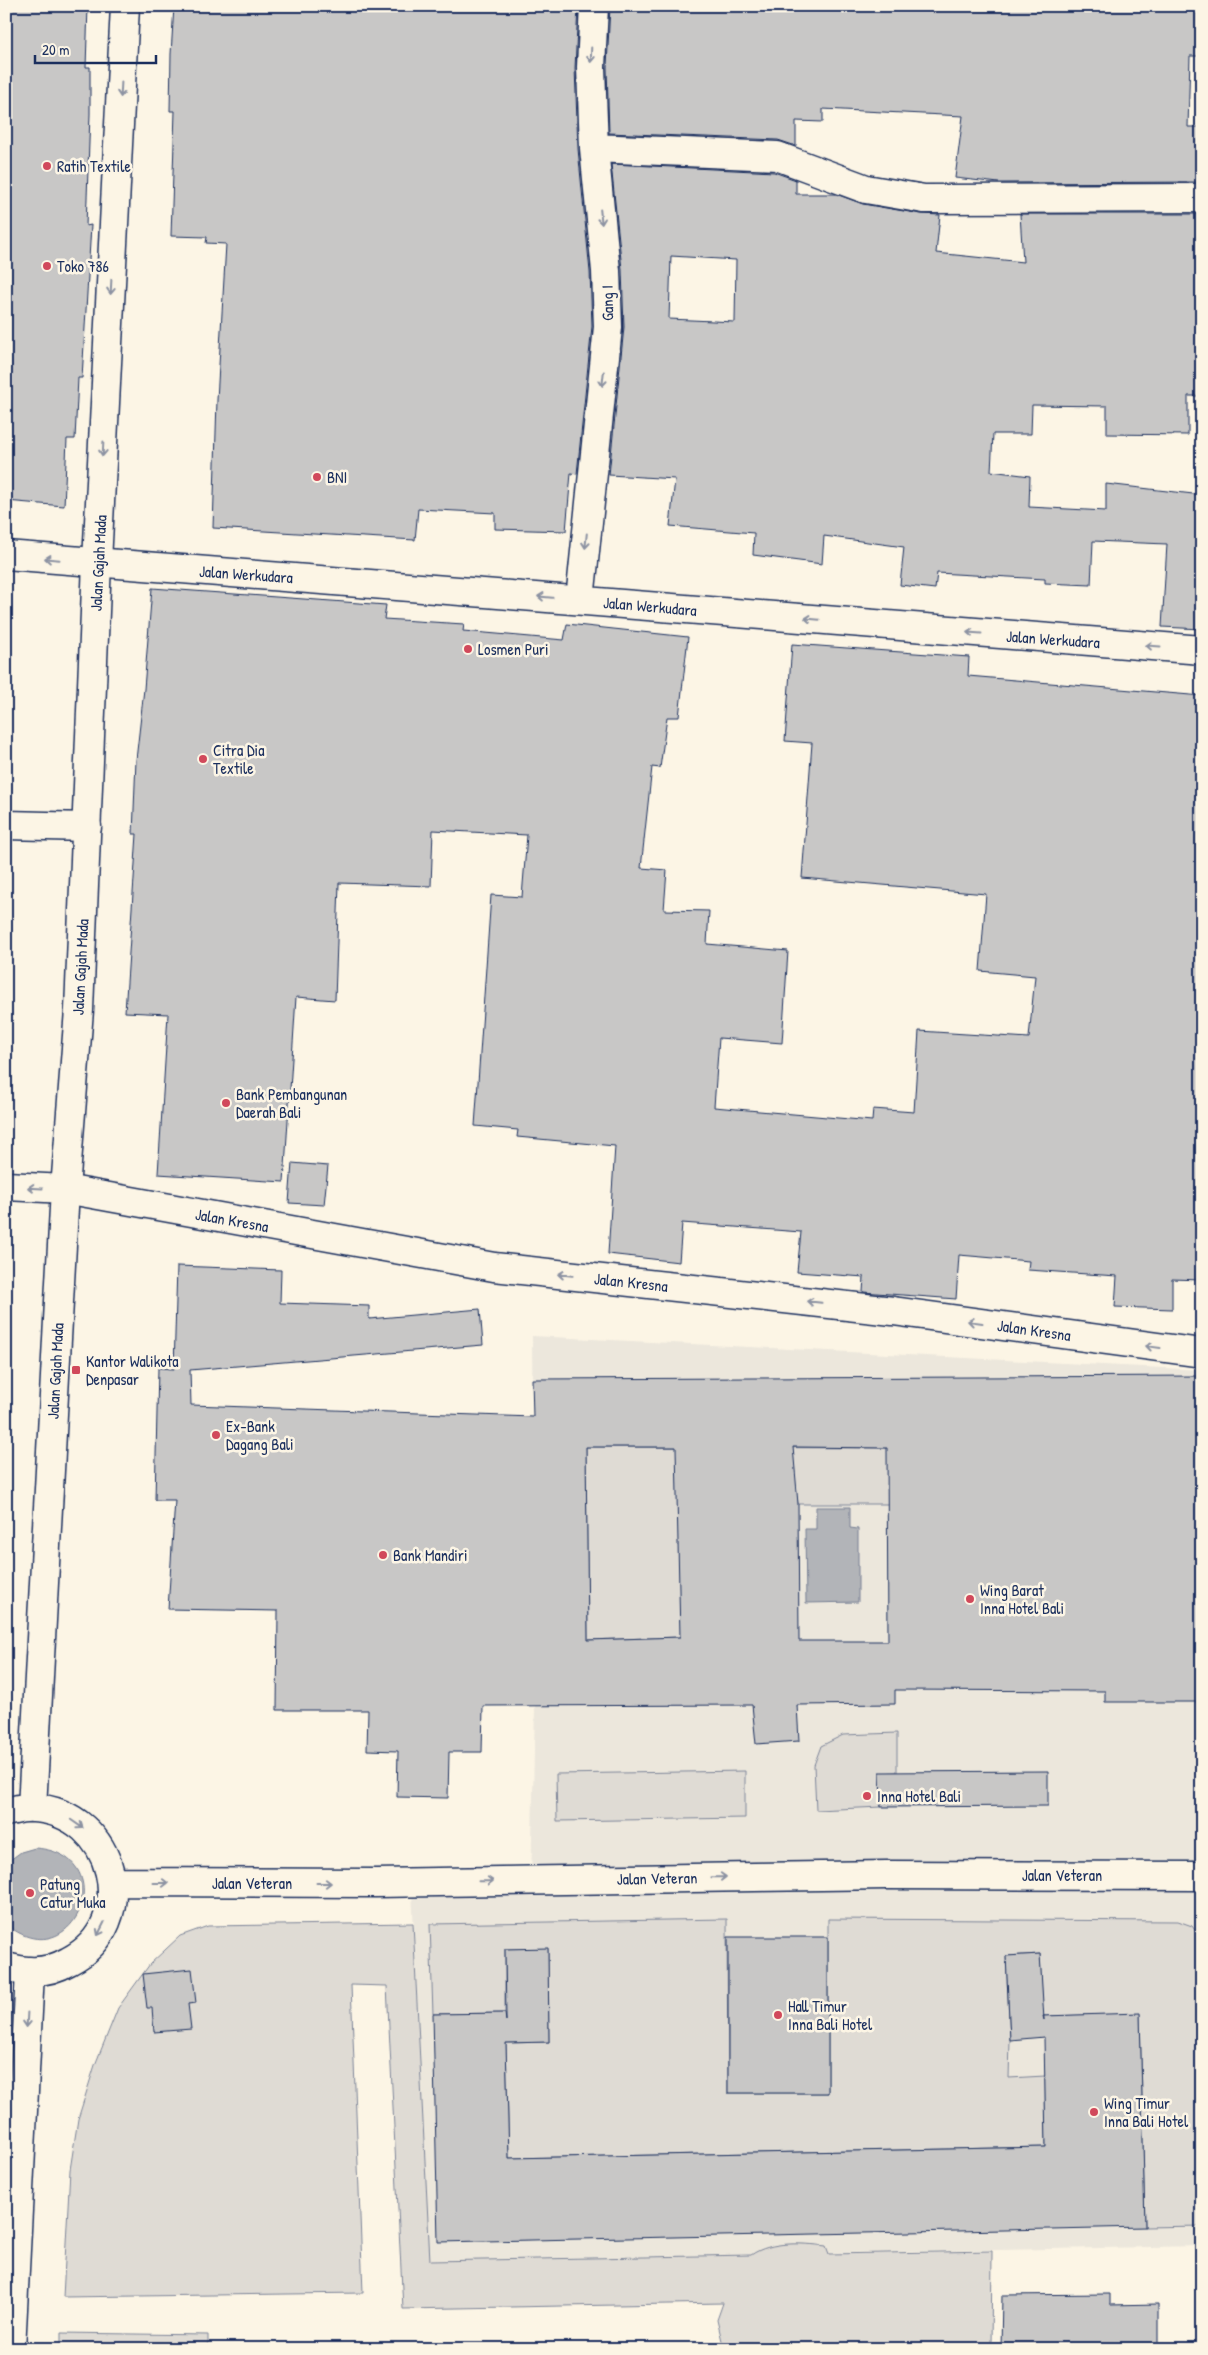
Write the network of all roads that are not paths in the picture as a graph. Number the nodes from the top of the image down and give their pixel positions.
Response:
1 (125, 6) edge
2 (594, 6) edge
3 (594, 148) junction
4 (1202, 198) edge
5 (6, 555) edge
6 (97, 562) junction
7 (580, 600) junction
8 (1202, 650) edge
9 (6, 825) edge
10 (88, 827) junction
11 (6, 1186) edge
12 (64, 1189) junction
13 (1202, 1353) edge
14 (19, 1810) edge
15 (1202, 1876) edge
16 (112, 1882) junction
17 (18, 1969) edge
18 (11, 2349) edge

1 -> 6 street, Jalan Gajah Mada
2 -> 3 street, Gang I
3 - 4 street
3 -> 7 street, Gang I
6 -> 5 street, Jalan Werkudara
7 -> 6 street, Jalan Werkudara
6 - 10 street, Jalan Gajah Mada
8 -> 7 street, Jalan Werkudara
9 - 10 street
10 - 12 street, Jalan Gajah Mada
12 -> 11 street, Jalan Kresna
13 -> 12 street, Jalan Kresna
12 - 14 street, Jalan Gajah Mada
14 -> 16 street, Jalan Gajah Mada
16 -> 15 street, Jalan Veteran
16 -> 17 street, Jalan Gajah Mada
17 -> 18 street

